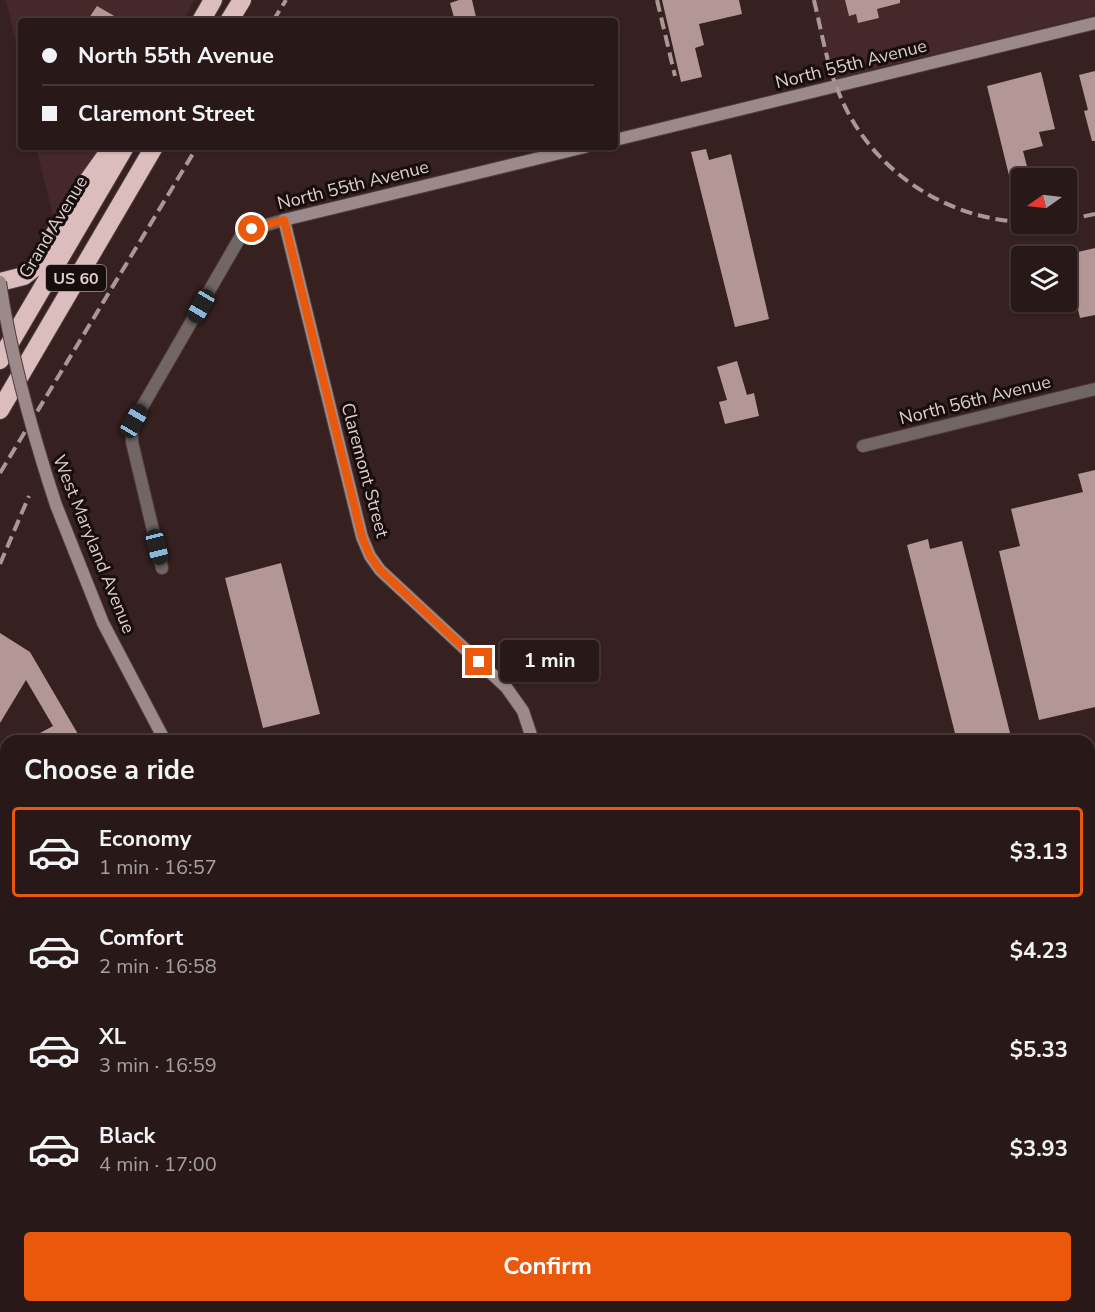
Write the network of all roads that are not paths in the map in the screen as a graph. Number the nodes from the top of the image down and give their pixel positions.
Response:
1 (213, 0) edge
2 (242, 0) edge
3 (203, 18) edge
4 (232, 18) edge
5 (1095, 23) edge
6 (618, 139) edge
7 (110, 150) edge
8 (123, 150) edge
9 (152, 150) edge
10 (573, 150) edge
11 (284, 220) junction
12 (0, 282) edge
13 (0, 360) edge
14 (1095, 389) edge
15 (0, 410) edge
16 (863, 446) dead end
17 (162, 568) dead end
18 (162, 735) edge
19 (531, 735) edge

1 - 3 highway
2 - 4 highway
5 - 6 street, North 55th Avenue
7 - 12 highway
8 - 13 highway, Grand Avenue / US 60
9 - 15 highway, US 60
10 - 11 street, North 55th Avenue
11 - 17 street, North 55th Avenue
11 - 19 street, Claremont Street
12 - 18 street, West Maryland Avenue, bridge
14 - 16 street, North 56th Avenue

